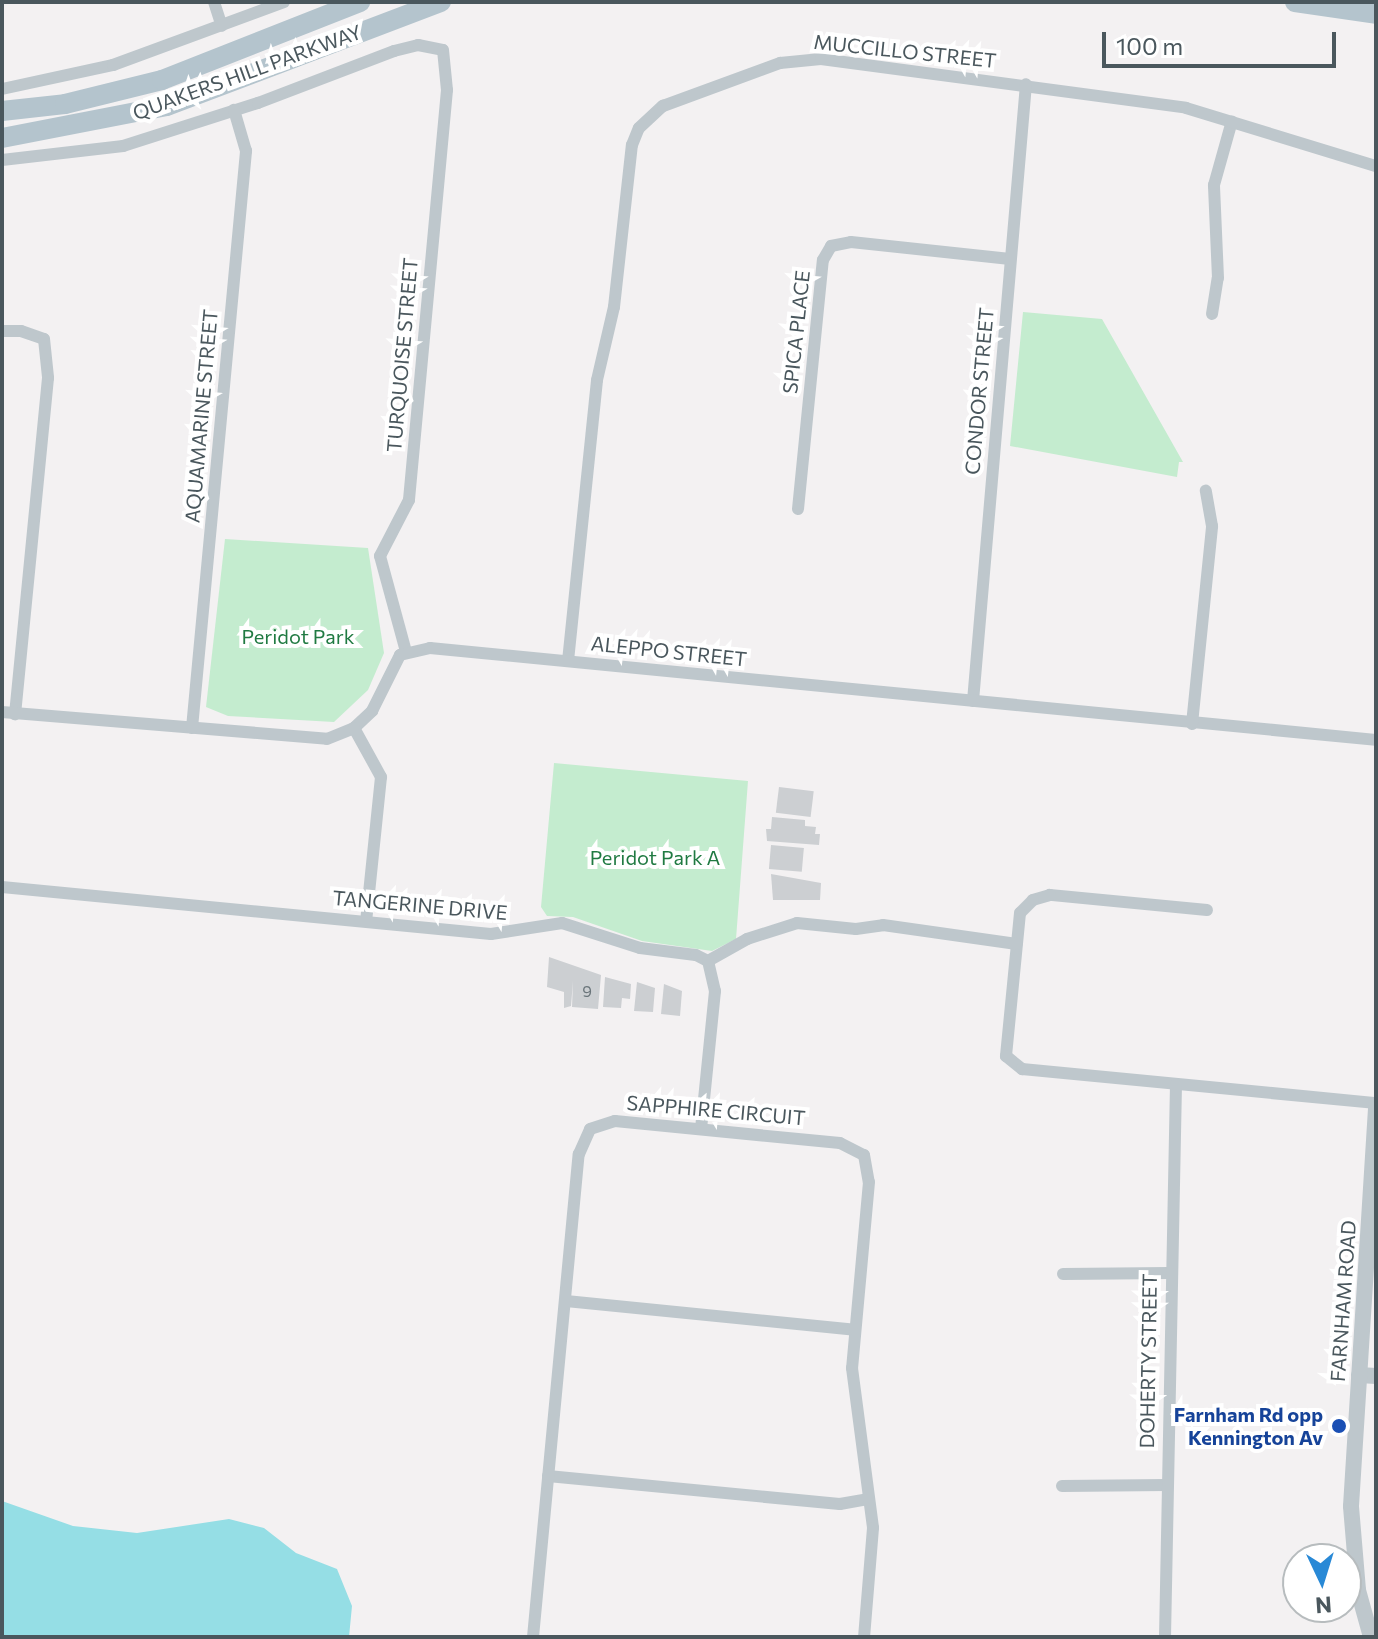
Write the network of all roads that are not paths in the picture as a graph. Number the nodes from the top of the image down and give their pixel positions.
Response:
1 (214, 2) edge
2 (284, 2) edge
3 (360, 2) edge
4 (441, 2) edge
5 (1295, 2) edge
6 (1376, 14) edge
7 (222, 26) junction
8 (1026, 84) junction
9 (2, 89) edge
10 (234, 110) junction
11 (2, 111) edge
12 (1232, 121) junction
13 (2, 138) edge
14 (2, 160) edge
15 (1376, 166) edge
16 (1010, 259) junction
17 (1212, 314) dead end
18 (2, 331) edge
19 (1206, 491) dead end
20 (798, 509) dead end
21 (406, 652) junction
22 (568, 661) junction
23 (973, 701) junction
24 (8, 713) edge
25 (1192, 724) junction
26 (192, 728) junction
27 (354, 728) junction
28 (1376, 740) edge
29 (2, 887) edge
30 (1207, 910) dead end
31 (366, 921) junction
32 (1017, 944) junction
33 (708, 961) junction
34 (1176, 1085) junction
35 (1376, 1106) edge
36 (701, 1128) junction
37 (1169, 1273) junction
38 (1063, 1274) dead end
39 (566, 1301) junction
40 (855, 1330) junction
41 (1359, 1375) junction
42 (1376, 1376) edge
43 (548, 1476) junction
44 (1167, 1485) junction
45 (1062, 1486) dead end
46 (868, 1499) junction
47 (533, 1637) edge
48 (864, 1637) edge
49 (1165, 1637) edge
50 (1371, 1637) edge

1 - 7 street
2 - 7 street
3 - 11 main road, QUAKERS HILL PARKWAY
4 - 13 main road, QUAKERS HILL PARKWAY
5 - 6 main road
7 - 9 street
8 - 12 street, MUCCILLO STREET
8 - 16 street, CONDOR STREET
8 - 22 street, MUCCILLO STREET
10 - 14 street
10 - 21 street, TURQUOISE STREET
10 - 26 street, AQUAMARINE STREET
12 - 15 street, MUCCILLO STREET
12 - 17 street
16 - 20 street, SPICA PLACE
16 - 23 street, CONDOR STREET
18 - 24 street
19 - 25 street
21 - 22 street, ALEPPO STREET
21 - 27 street
22 - 23 street, ALEPPO STREET
23 - 25 street, ALEPPO STREET
24 - 26 street
25 - 28 street, ALEPPO STREET
26 - 27 street
27 - 31 street
29 - 31 street, TANGERINE DRIVE
30 - 32 street
31 - 33 street, TANGERINE DRIVE
32 - 33 street
32 - 34 street
33 - 36 street
34 - 35 street
34 - 37 street, DOHERTY STREET
35 - 41 street, FARNHAM ROAD
36 - 39 street, SAPPHIRE CIRCUIT
36 - 40 street, SAPPHIRE CIRCUIT
37 - 38 street
37 - 44 street, DOHERTY STREET
39 - 40 street
39 - 43 street, SAPPHIRE CIRCUIT
40 - 46 street, SAPPHIRE CIRCUIT
41 - 42 street
41 - 50 street, FARNHAM ROAD
43 - 46 street
43 - 47 street, SAPPHIRE CIRCUIT
44 - 45 street
44 - 49 street, DOHERTY STREET
46 - 48 street, SAPPHIRE CIRCUIT

